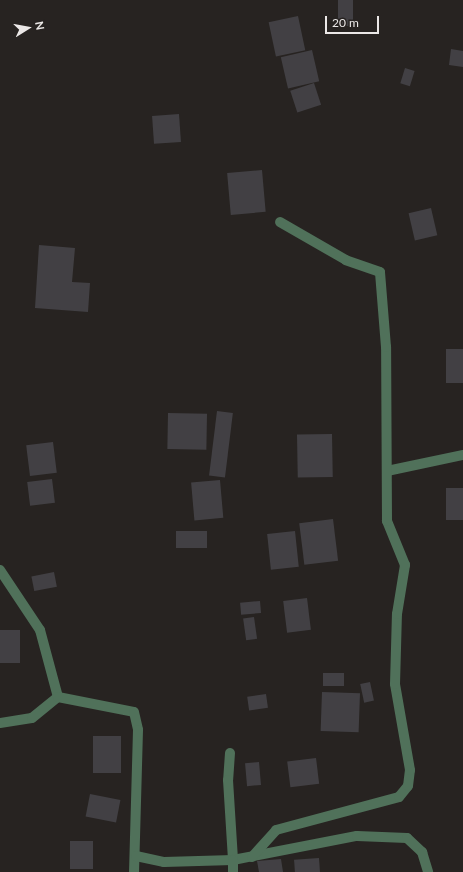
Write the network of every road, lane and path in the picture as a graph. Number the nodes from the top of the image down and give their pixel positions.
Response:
1 (280, 222) dead end
2 (463, 455) edge
3 (388, 471) junction
4 (0, 570) edge
5 (58, 697) junction
6 (0, 723) edge
7 (230, 753) dead end
8 (136, 856) junction
9 (252, 857) junction
10 (234, 860) junction
11 (134, 872) edge
12 (233, 872) edge
13 (428, 872) edge

1 - 3 street
2 - 3 street
3 - 9 street
4 - 5 street
5 - 6 street
5 - 8 street
7 - 10 street
8 - 10 street
8 - 11 street
9 - 10 street
9 - 13 street
10 - 12 street

